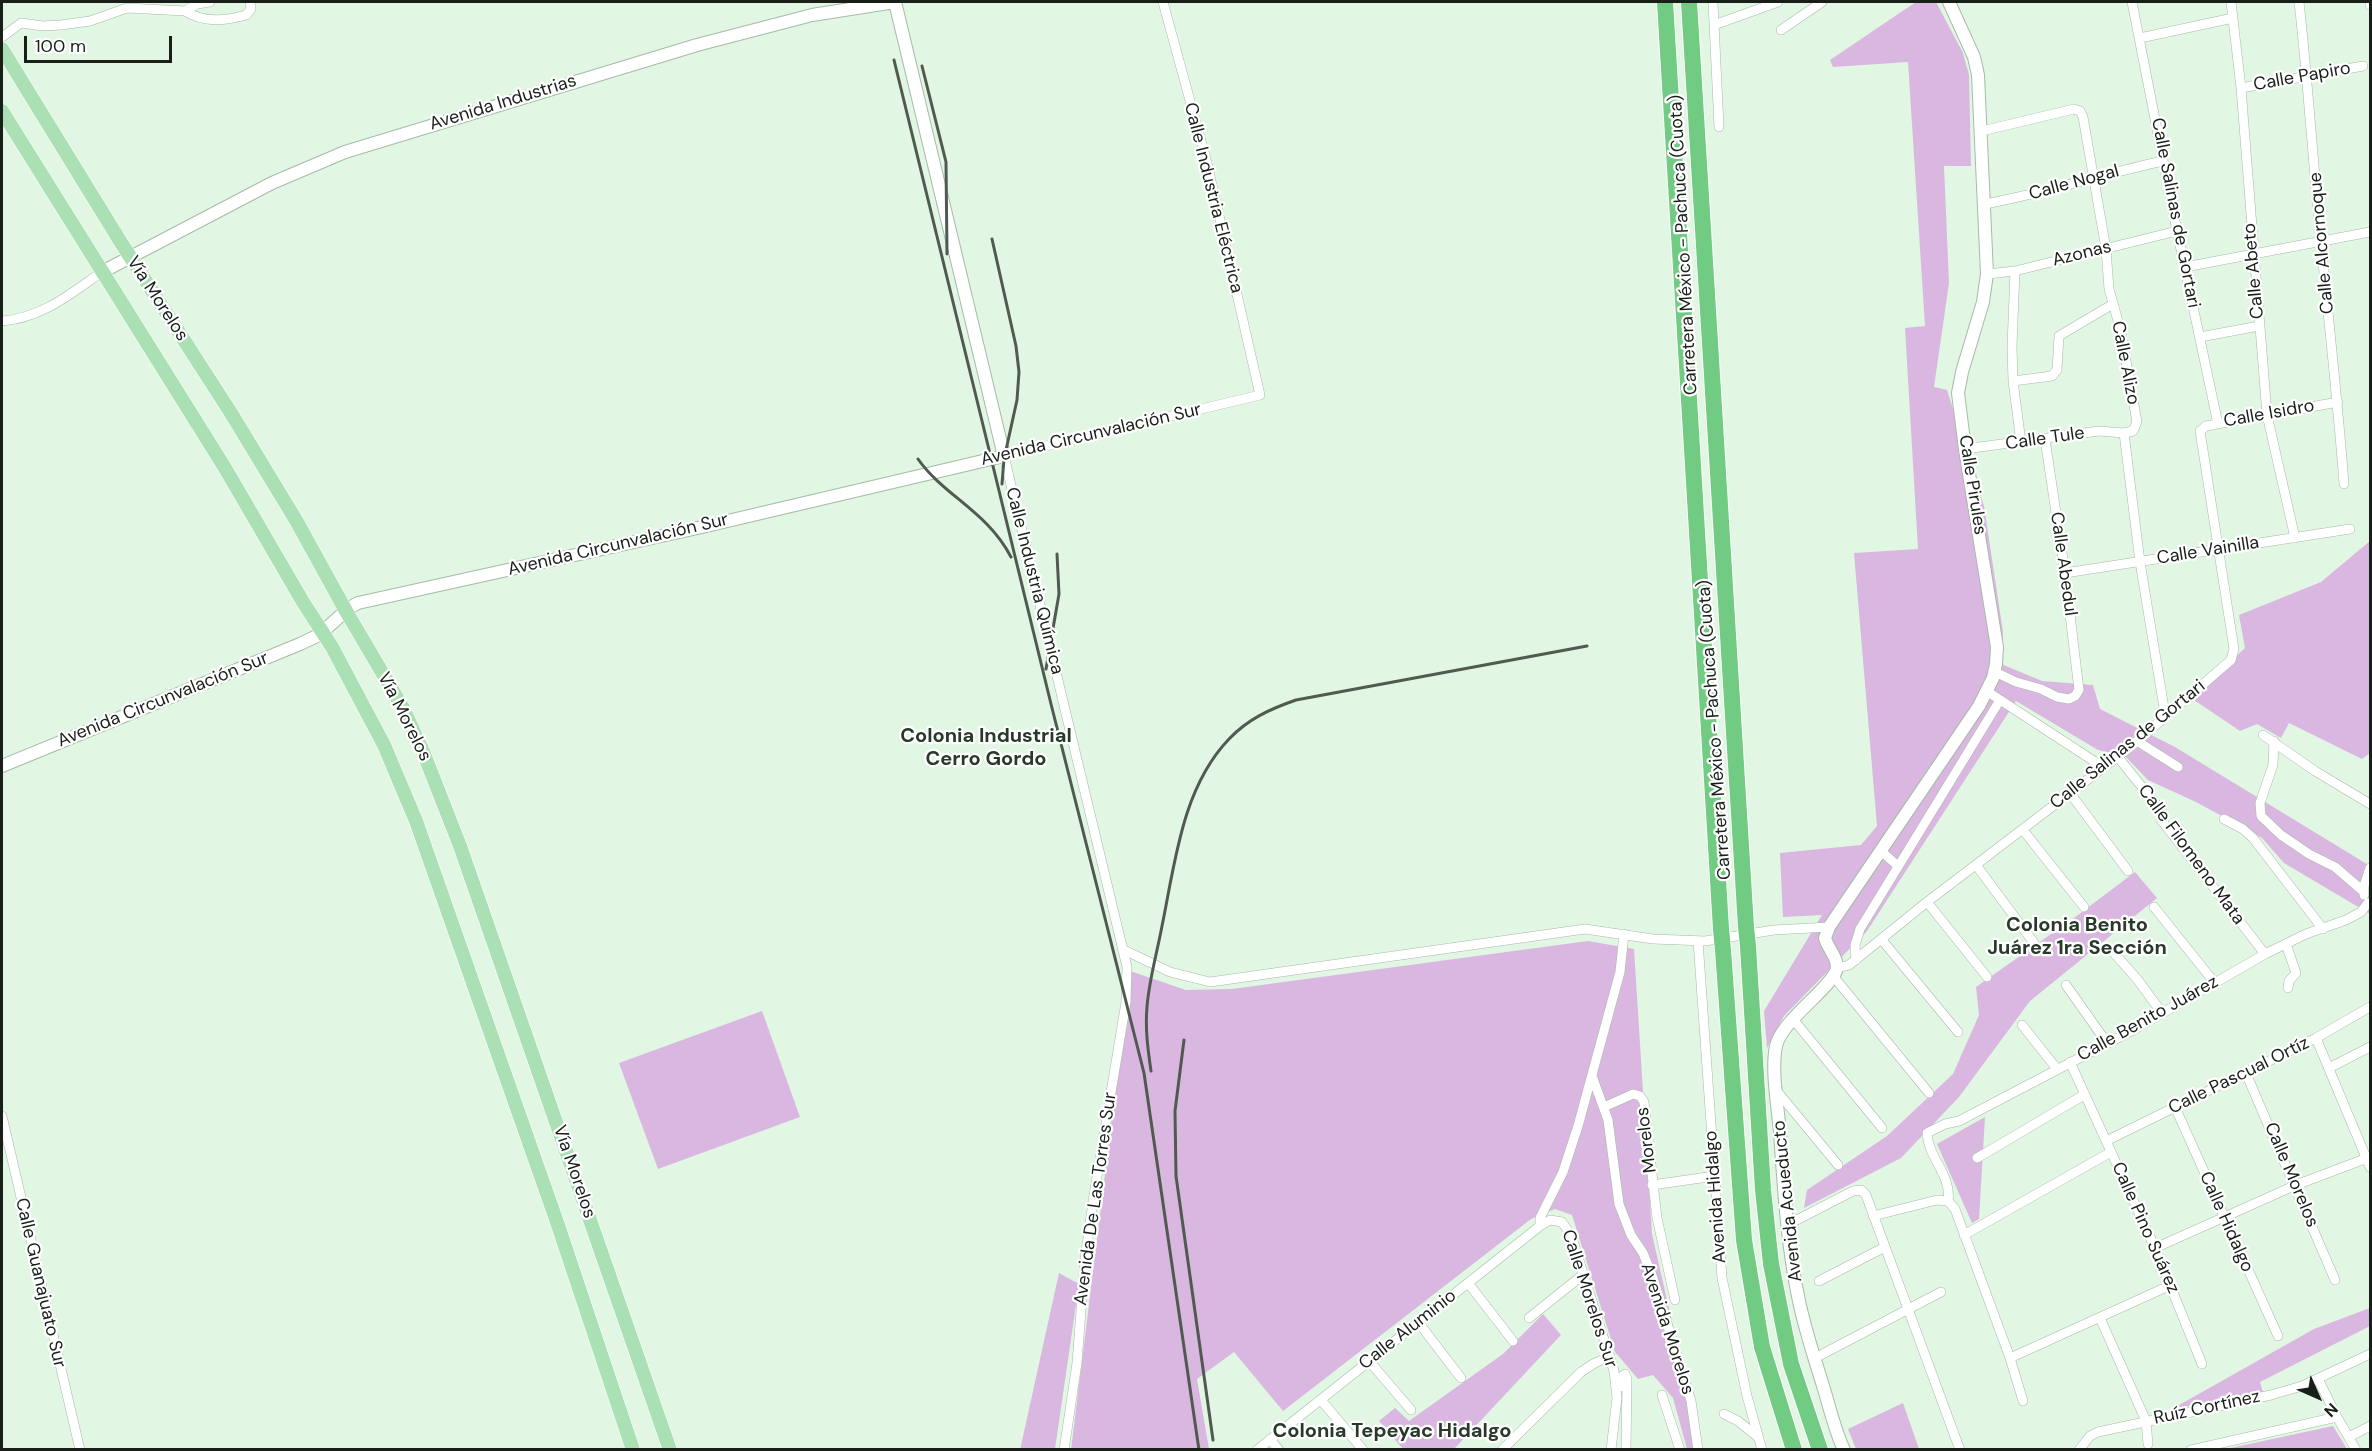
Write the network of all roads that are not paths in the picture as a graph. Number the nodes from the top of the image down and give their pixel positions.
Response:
1 (210, 2) edge
2 (895, 2) edge
3 (1163, 2) edge
4 (1665, 2) edge
5 (1689, 2) edge
6 (1713, 2) edge
7 (1778, 2) edge
8 (1822, 2) edge
9 (1949, 2) edge
10 (2132, 2) edge
11 (2231, 2) edge
12 (2299, 2) edge
13 (142, 4) edge
14 (250, 6) edge
15 (185, 11) junction
16 (2233, 18) junction
17 (1714, 25) junction
18 (1781, 30) dead end
19 (2, 37) edge
20 (2140, 38) junction
21 (4, 59) edge
22 (2363, 66) dead end
23 (2307, 76) junction
24 (2241, 88) junction
25 (2, 111) edge
26 (1719, 127) dead end
27 (1982, 132) junction
28 (2163, 161) junction
29 (2093, 179) junction
30 (1985, 204) junction
31 (2177, 231) junction
32 (2370, 232) edge
33 (2320, 241) junction
34 (2106, 249) junction
35 (2252, 253) junction
36 (130, 256) junction
37 (2184, 267) junction
38 (2014, 271) junction
39 (102, 272) junction
40 (1987, 274) junction
41 (2113, 304) junction
42 (2, 321) edge
43 (2259, 326) junction
44 (2200, 337) junction
45 (2013, 381) junction
46 (1260, 395) joint
47 (2338, 402) junction
48 (2266, 416) junction
49 (2218, 424) junction
50 (2201, 429) joint
51 (2124, 433) junction
52 (2045, 439) junction
53 (2021, 442) junction
54 (1965, 449) junction
55 (1004, 456) junction
56 (2344, 484) dead end
57 (2350, 529) dead end
58 (2295, 538) junction
59 (2218, 548) junction
60 (2140, 562) junction
61 (2065, 573) junction
62 (346, 611) junction
63 (323, 632) junction
64 (1995, 672) junction
65 (1988, 692) junction
66 (2000, 700) junction
67 (2165, 714) junction
68 (2263, 735) dead end
69 (2137, 741) junction
70 (2274, 741) junction
71 (2117, 756) junction
72 (2, 766) edge
73 (2103, 767) junction
74 (2178, 767) dead end
75 (2070, 793) junction
76 (2370, 804) edge
77 (2224, 819) dead end
78 (2023, 830) junction
79 (1881, 851) junction
80 (1976, 865) junction
81 (1898, 866) junction
82 (2370, 868) edge
83 (2128, 871) dead end
84 (2363, 891) junction
85 (1927, 902) junction
86 (2369, 904) edge
87 (2084, 907) dead end
88 (2154, 907) dead end
89 (1829, 927) junction
90 (2323, 928) junction
91 (1624, 934) junction
92 (1882, 940) junction
93 (1698, 941) junction
94 (2034, 944) dead end
95 (2286, 944) junction
96 (1124, 950) junction
97 (2113, 952) dead end
98 (2265, 954) junction
99 (1856, 960) junction
100 (1835, 973) junction
101 (1987, 977) dead end
102 (2214, 982) junction
103 (2066, 985) dead end
104 (2288, 988) dead end
105 (2370, 1007) edge
106 (2162, 1013) junction
107 (1793, 1019) junction
108 (2022, 1025) dead end
109 (1959, 1032) dead end
110 (2316, 1038) junction
111 (2107, 1043) junction
112 (2370, 1047) edge
113 (2070, 1062) junction
114 (2329, 1068) junction
115 (2057, 1069) junction
116 (2245, 1071) junction
117 (1592, 1076) junction
118 (1776, 1090) junction
119 (1929, 1093) dead end
120 (2084, 1095) junction
121 (1604, 1107) junction
122 (2175, 1107) junction
123 (2, 1116) edge
124 (1882, 1128) dead end
125 (2106, 1141) junction
126 (2111, 1152) junction
127 (1977, 1158) dead end
128 (2369, 1160) edge
129 (1838, 1165) dead end
130 (1715, 1176) junction
131 (1652, 1185) junction
132 (2296, 1185) junction
133 (1948, 1201) junction
134 (1873, 1216) junction
135 (2225, 1218) junction
136 (1562, 1222) joint
137 (1786, 1225) junction
138 (1540, 1226) junction
139 (1964, 1235) junction
140 (1885, 1247) junction
141 (2155, 1248) junction
142 (1584, 1274) junction
143 (2335, 1280) dead end
144 (1819, 1281) dead end
145 (1468, 1283) junction
146 (2171, 1285) junction
147 (1941, 1292) dead end
148 (1675, 1300) dead end
149 (1908, 1308) junction
150 (1529, 1318) dead end
151 (2100, 1318) junction
152 (1418, 1322) junction
153 (2278, 1336) dead end
154 (1513, 1341) dead end
155 (2370, 1354) edge
156 (1610, 1356) junction
157 (1815, 1358) junction
158 (2010, 1358) junction
159 (1369, 1361) junction
160 (2202, 1364) dead end
161 (1461, 1378) dead end
162 (2318, 1379) junction
163 (1662, 1395) dead end
164 (1617, 1398) junction
165 (1321, 1400) junction
166 (2023, 1401) dead end
167 (1411, 1410) dead end
168 (1724, 1414) dead end
169 (2337, 1417) junction
170 (2146, 1421) junction
171 (2370, 1426) edge
172 (1758, 1437) junction
173 (2349, 1437) junction
174 (1270, 1439) junction
175 (2148, 1444) dead end
176 (80, 1449) edge
177 (633, 1449) edge
178 (670, 1449) edge
179 (1064, 1449) edge
180 (1257, 1449) edge
181 (1279, 1449) edge
182 (1363, 1449) edge
183 (1502, 1449) edge
184 (1611, 1449) edge
185 (1626, 1449) edge
186 (1680, 1449) edge
187 (1698, 1449) edge
188 (1762, 1449) edge
189 (1794, 1449) edge
190 (1820, 1449) edge
191 (1844, 1449) edge
192 (1960, 1449) edge
193 (2079, 1449) edge
194 (2192, 1449) edge
195 (2356, 1449) edge

1 - 15 street
2 - 36 street, Avenida Industrias
2 - 55 street, Calle Industria Química
3 - 46 street, Calle Industria Eléctrica
4 - 189 highway, Carretera México - Pachuca (Cuota), bridge
5 - 190 highway, Carretera México - Pachuca (Cuota), bridge
6 - 17 street
7 - 17 street
8 - 18 street
9 - 27 street, Calle Pirules
10 - 20 street, Calle Salinas de Gortari
11 - 16 street, Calle Abeto
12 - 23 street, Calle Alcornoque
13 - 15 street
13 - 19 street
14 - 15 street
16 - 20 street
16 - 24 street, Calle Abeto
17 - 26 street
20 - 28 street, Calle Salinas de Gortari
21 - 36 main road, Vía Morelos
22 - 23 street, Calle Papiro
23 - 24 street, Calle Papiro
23 - 33 street, Calle Alcornoque
24 - 35 street, Calle Abeto
25 - 39 main road, Vía Morelos
27 - 29 street, Calle Alizo
27 - 30 street, Calle Pirules
28 - 29 street, Calle Nogal
28 - 31 street, Calle Salinas de Gortari
29 - 30 street, Calle Nogal
29 - 34 street, Calle Alizo
30 - 40 street, Calle Pirules
31 - 34 street, Azonas
31 - 37 street, Calle Salinas de Gortari
32 - 33 street
33 - 35 street
33 - 47 street, Calle Alcornoque
34 - 38 street, Azonas
34 - 41 street, Calle Alizo
35 - 37 street
35 - 43 street, Calle Abeto
36 - 39 street, Avenida Industrias
36 - 62 main road, Vía Morelos
37 - 44 street, Calle Salinas de Gortari
38 - 40 street, Azonas
38 - 45 street
39 - 42 street
39 - 63 main road, Vía Morelos
40 - 54 street, Calle Pirules
41 - 45 street
41 - 51 street, Calle Alizo
43 - 44 street
43 - 48 street, Calle Abeto
44 - 49 street, Calle Salinas de Gortari
45 - 53 street
46 - 55 street, Avenida Circunvalación Sur
47 - 48 street, Calle Isidro
47 - 56 street, Calle Alcornoque
48 - 49 street, Calle Isidro
48 - 58 street, Calle Abeto
49 - 50 street, Calle Isidro
50 - 59 street, Calle Salinas de Gortari
51 - 52 street, Calle Tule
51 - 60 street, Calle Alizo
52 - 53 street, Calle Tule
52 - 61 street, Calle Abedul
53 - 54 street, Calle Tule
54 - 64 street, Calle Pirules
55 - 62 street, Avenida Circunvalación Sur
55 - 96 street, Calle Industria Química
57 - 58 street, Calle Vainilla
58 - 59 street, Calle Vainilla
59 - 60 street, Calle Vainilla
59 - 67 street, Calle Salinas de Gortari
60 - 61 street, Calle Vainilla
60 - 67 street, Calle Alizo
61 - 64 street, Calle Abedul
62 - 63 street, Avenida Circunvalación Sur
62 - 178 main road, Vía Morelos
63 - 72 street, Avenida Circunvalación Sur
63 - 177 main road, Vía Morelos
64 - 65 street, Calle Pirules
65 - 66 street
65 - 79 street, Calle Pirules
66 - 73 street
66 - 81 street
67 - 69 street, Calle Salinas de Gortari
68 - 70 street
69 - 71 street, Calle Salinas de Gortari
69 - 74 street
70 - 76 street
70 - 84 street
71 - 73 street, Calle Salinas de Gortari
71 - 98 street, Calle Filomeno Mata
73 - 75 street, Calle Salinas de Gortari
75 - 78 street, Calle Salinas de Gortari
75 - 83 street
77 - 90 street
78 - 80 street, Calle Salinas de Gortari
78 - 87 street
79 - 81 street
79 - 89 street, Calle Pirules
80 - 85 street, Calle Salinas de Gortari
80 - 94 street
81 - 99 street
82 - 84 street
84 - 86 street, Calle Benito Juárez
85 - 92 street, Calle Salinas de Gortari
85 - 101 street
86 - 90 street, Calle Benito Juárez
88 - 102 street
89 - 93 street
89 - 100 street
90 - 95 street, Calle Benito Juárez
91 - 93 street
91 - 96 street
91 - 117 street
92 - 99 street, Calle Salinas de Gortari
92 - 109 street
93 - 130 street, Avenida Hidalgo
95 - 98 street, Calle Benito Juárez
95 - 104 street
96 - 179 street, Avenida De Las Torres Sur
97 - 106 street
98 - 102 street, Calle Benito Juárez
99 - 100 street, Calle Salinas de Gortari
100 - 107 street, Avenida Acueducto
100 - 119 street
102 - 106 street, Calle Benito Juárez
103 - 111 street
105 - 110 street, Calle Pascual Ortíz
106 - 111 street, Calle Benito Juárez
107 - 118 street, Avenida Acueducto
107 - 124 street
108 - 115 street
110 - 114 street
110 - 116 street, Calle Pascual Ortíz
111 - 113 street, Calle Benito Juárez
112 - 114 street
113 - 115 street, Calle Benito Juárez
113 - 120 street, Calle Pino Suárez
114 - 128 street
115 - 133 street, Calle Benito Juárez
116 - 122 street, Calle Pascual Ortíz
116 - 132 street, Calle Morelos
117 - 121 street, Avenida Morelos
117 - 138 street
118 - 129 street
118 - 137 street, Avenida Acueducto
120 - 125 street, Calle Pino Suárez
120 - 127 street
121 - 131 street, Morelos
121 - 187 street, Avenida Morelos
122 - 125 street, Calle Pascual Ortíz
122 - 135 street, Calle Hidalgo
123 - 176 street, Calle Guanajuato Sur
125 - 126 street, Calle Pino Suárez
126 - 139 street
126 - 141 street, Calle Pino Suárez
128 - 132 street
130 - 131 street, Morelos
130 - 172 street, Avenida Hidalgo
131 - 148 street, Morelos
132 - 135 street
132 - 143 street, Calle Morelos
133 - 134 street
133 - 139 street
134 - 137 street
134 - 140 street
135 - 141 street
135 - 153 street, Calle Hidalgo
136 - 138 street, Calle Aluminio
136 - 142 street, Calle Morelos Sur
137 - 157 street, Avenida Acueducto
138 - 145 street, Calle Aluminio
139 - 158 street
140 - 144 street
140 - 149 street
141 - 146 street, Calle Pino Suárez
142 - 150 street
142 - 156 street, Calle Morelos Sur
145 - 152 street, Calle Aluminio
145 - 154 street
146 - 151 street
146 - 160 street, Calle Pino Suárez
147 - 149 street
149 - 157 street
149 - 192 street
151 - 158 street
151 - 170 street
152 - 159 street, Calle Aluminio
152 - 161 street
155 - 162 street, Ruíz Cortínez
156 - 164 street, Calle Morelos Sur
156 - 183 street
157 - 191 street, Avenida Acueducto
158 - 166 street
159 - 165 street, Calle Aluminio
159 - 167 street
162 - 169 street
162 - 170 street, Ruíz Cortínez
163 - 186 street
164 - 184 street, Calle Morelos Sur
164 - 185 street
165 - 174 street, Calle Aluminio
165 - 182 street
168 - 172 street
169 - 173 street
169 - 194 street
170 - 175 street
170 - 193 street, Ruíz Cortínez
171 - 173 street
172 - 188 street, Avenida Hidalgo
173 - 195 street
174 - 180 street, Calle Aluminio
174 - 181 street

